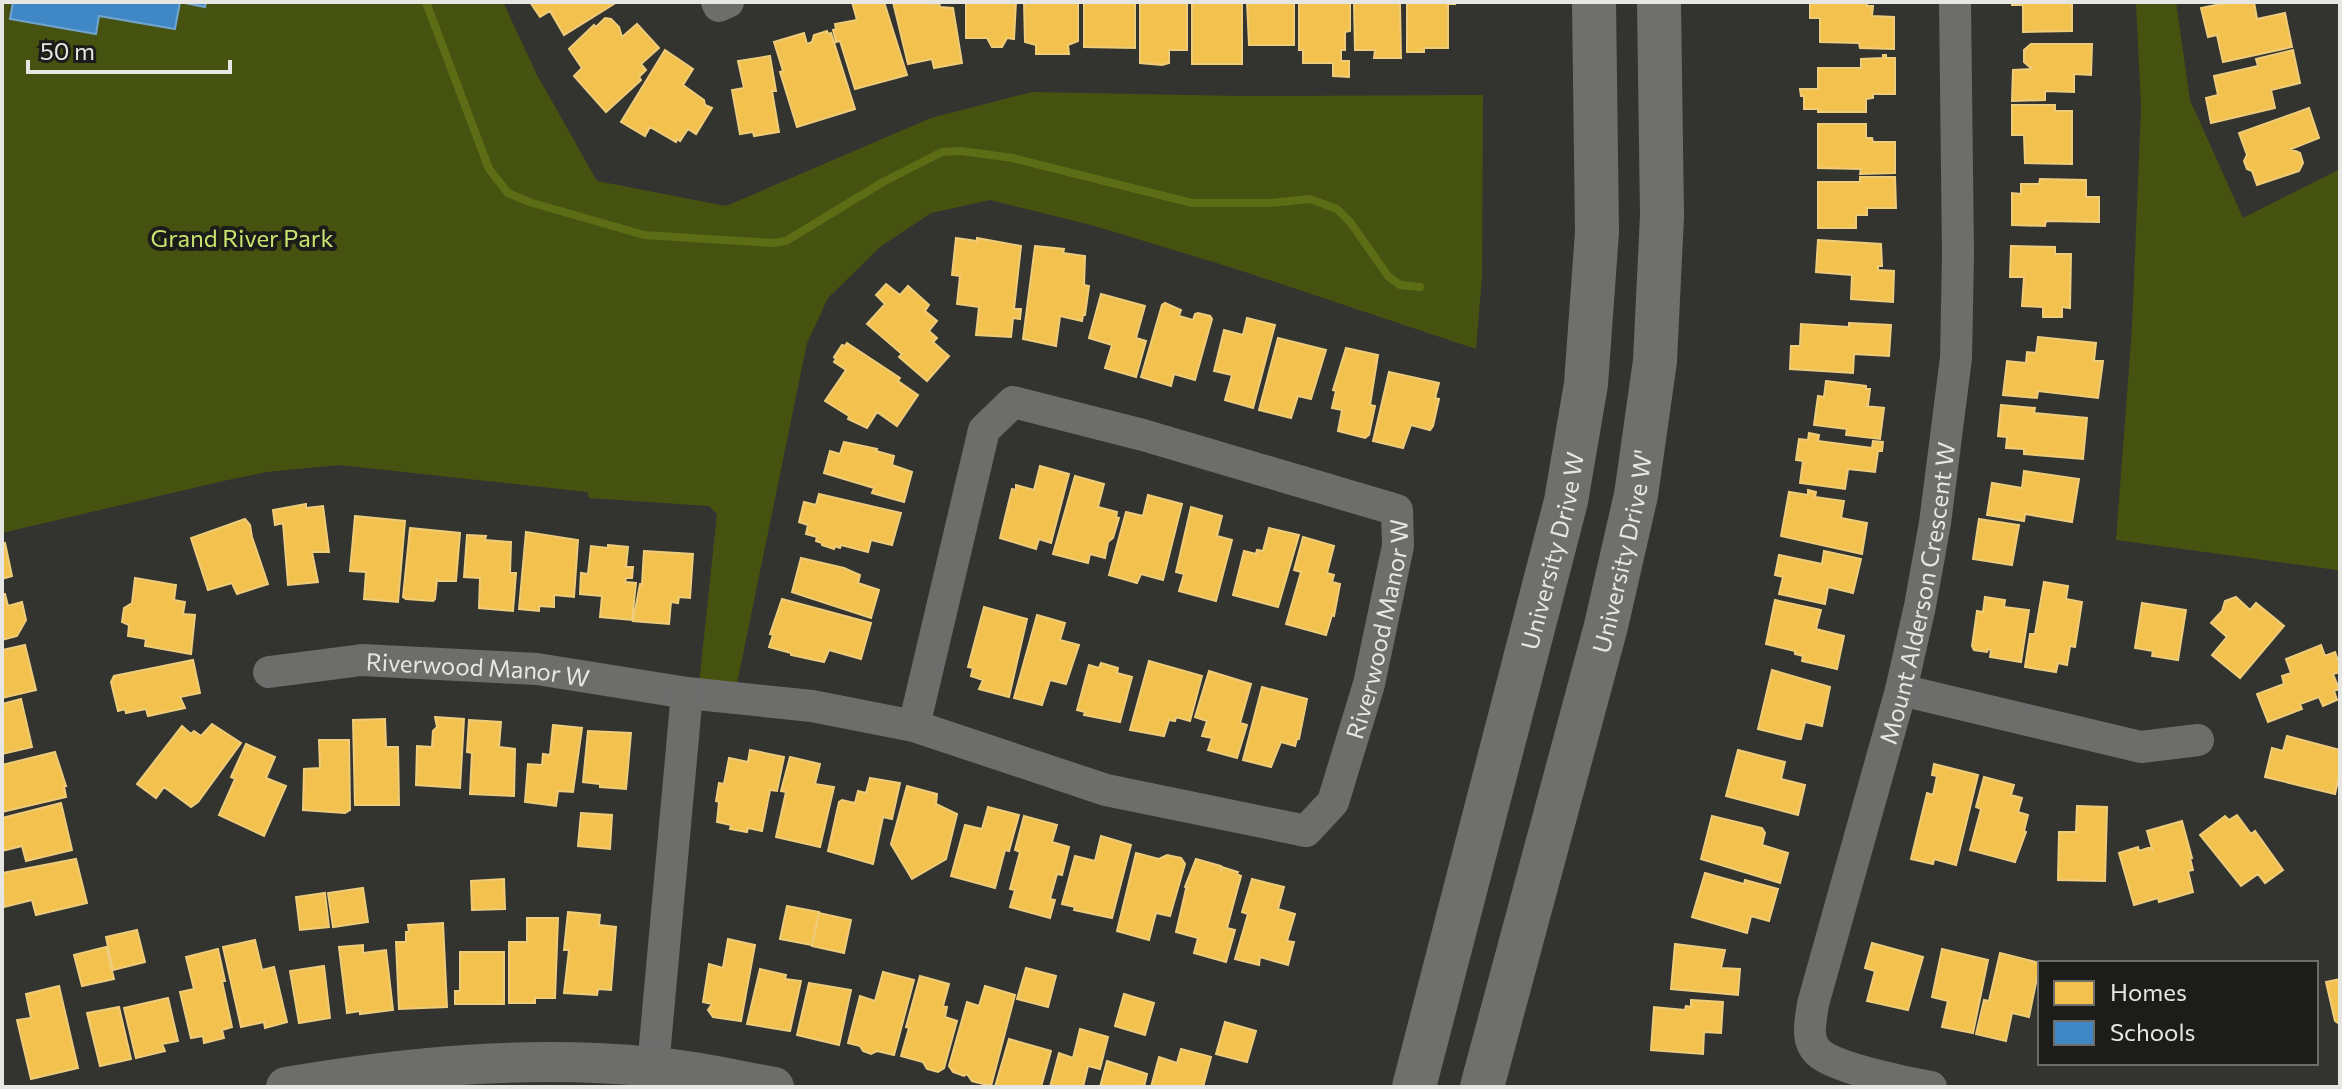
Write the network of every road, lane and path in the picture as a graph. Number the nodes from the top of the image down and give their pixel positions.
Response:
1 (717, 2) edge
2 (728, 2) edge
3 (1594, 2) edge
4 (1659, 2) edge
5 (1955, 2) edge
6 (269, 672) dead end
7 (1520, 683) junction
8 (1901, 690) junction
9 (687, 693) junction
10 (914, 726) junction
11 (2198, 740) dead end
12 (1465, 893) junction
13 (653, 1067) junction
14 (736, 1083) edge
15 (286, 1087) edge
16 (774, 1087) edge
17 (1396, 1087) edge
18 (1414, 1087) edge
19 (1445, 1087) edge
20 (1482, 1087) edge
21 (1931, 1087) edge

1 - 2 street
3 - 7 main road, University Drive W
4 - 20 main road, University Drive W'
5 - 8 street, Mount Alderson Crescent W
6 - 9 street, Riverwood Manor W
7 - 12 main road, University Drive W
7 - 19 main road
8 - 11 street
8 - 21 street, Mount Alderson Crescent W
9 - 10 street, Riverwood Manor W
9 - 13 street
10 - 10 street, Riverwood Manor W
12 - 17 main road
12 - 18 main road, University Drive W
13 - 14 street
13 - 15 street
14 - 16 street

